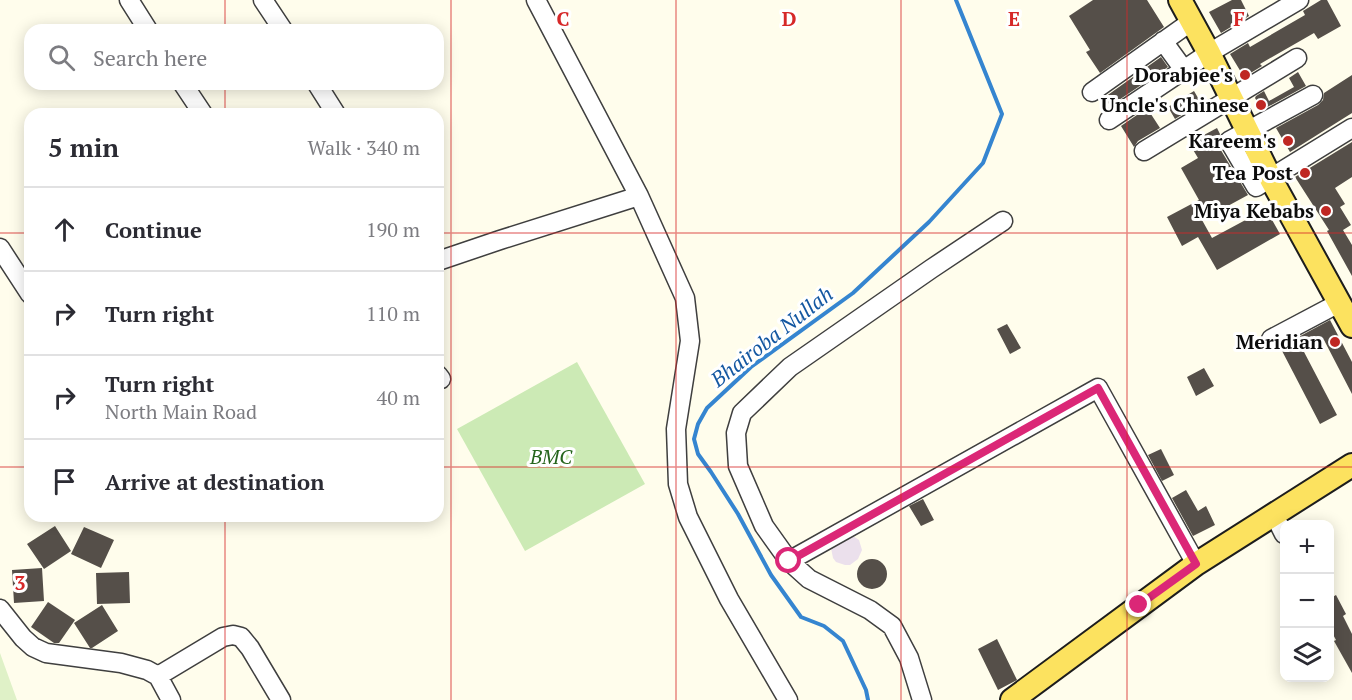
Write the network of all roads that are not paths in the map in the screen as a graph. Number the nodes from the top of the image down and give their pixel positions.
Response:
1 (129, 0) edge
2 (263, 0) edge
3 (536, 0) edge
4 (1180, 0) edge
5 (1299, 0) edge
6 (1192, 21) junction
7 (144, 24) edge
8 (279, 24) edge
9 (1163, 41) junction
10 (1209, 53) junction
11 (1297, 58) dead end
12 (1184, 70) junction
13 (187, 90) edge
14 (321, 90) edge
15 (1092, 92) dead end
16 (1313, 95) dead end
17 (1231, 97) junction
18 (199, 108) edge
19 (332, 108) edge
20 (1109, 120) dead end
21 (1352, 128) edge
22 (1248, 131) junction
23 (1143, 151) dead end
24 (1270, 178) junction
25 (639, 196) junction
26 (1003, 221) dead end
27 (0, 249) edge
28 (444, 259) edge
29 (24, 285) edge
30 (1339, 303) junction
31 (1352, 327) edge
32 (1271, 339) dead end
33 (1351, 472) edge
34 (1294, 520) edge
35 (1280, 531) edge
36 (789, 561) junction
37 (1196, 564) junction
38 (0, 609) edge
39 (158, 676) junction
40 (171, 700) edge
41 (281, 700) edge
42 (788, 700) edge
43 (922, 700) edge
44 (1012, 700) edge
45 (1034, 700) edge

1 - 7 street
2 - 8 street
3 - 25 street
4 - 6 main road
5 - 10 street
6 - 9 street
6 - 10 main road
9 - 12 street
9 - 15 street
10 - 12 street
10 - 17 main road
11 - 17 street
12 - 20 street
13 - 18 street
14 - 19 street
16 - 22 street
17 - 22 main road
17 - 23 street
21 - 24 street
22 - 24 main road
24 - 30 main road
25 - 28 street
25 - 42 street
26 - 36 street
27 - 29 street
30 - 31 main road
30 - 32 street
33 - 34 main road
33 - 37 main road
35 - 45 main road
36 - 37 street
36 - 43 street
37 - 44 main road
38 - 39 street
39 - 40 street
39 - 41 street

